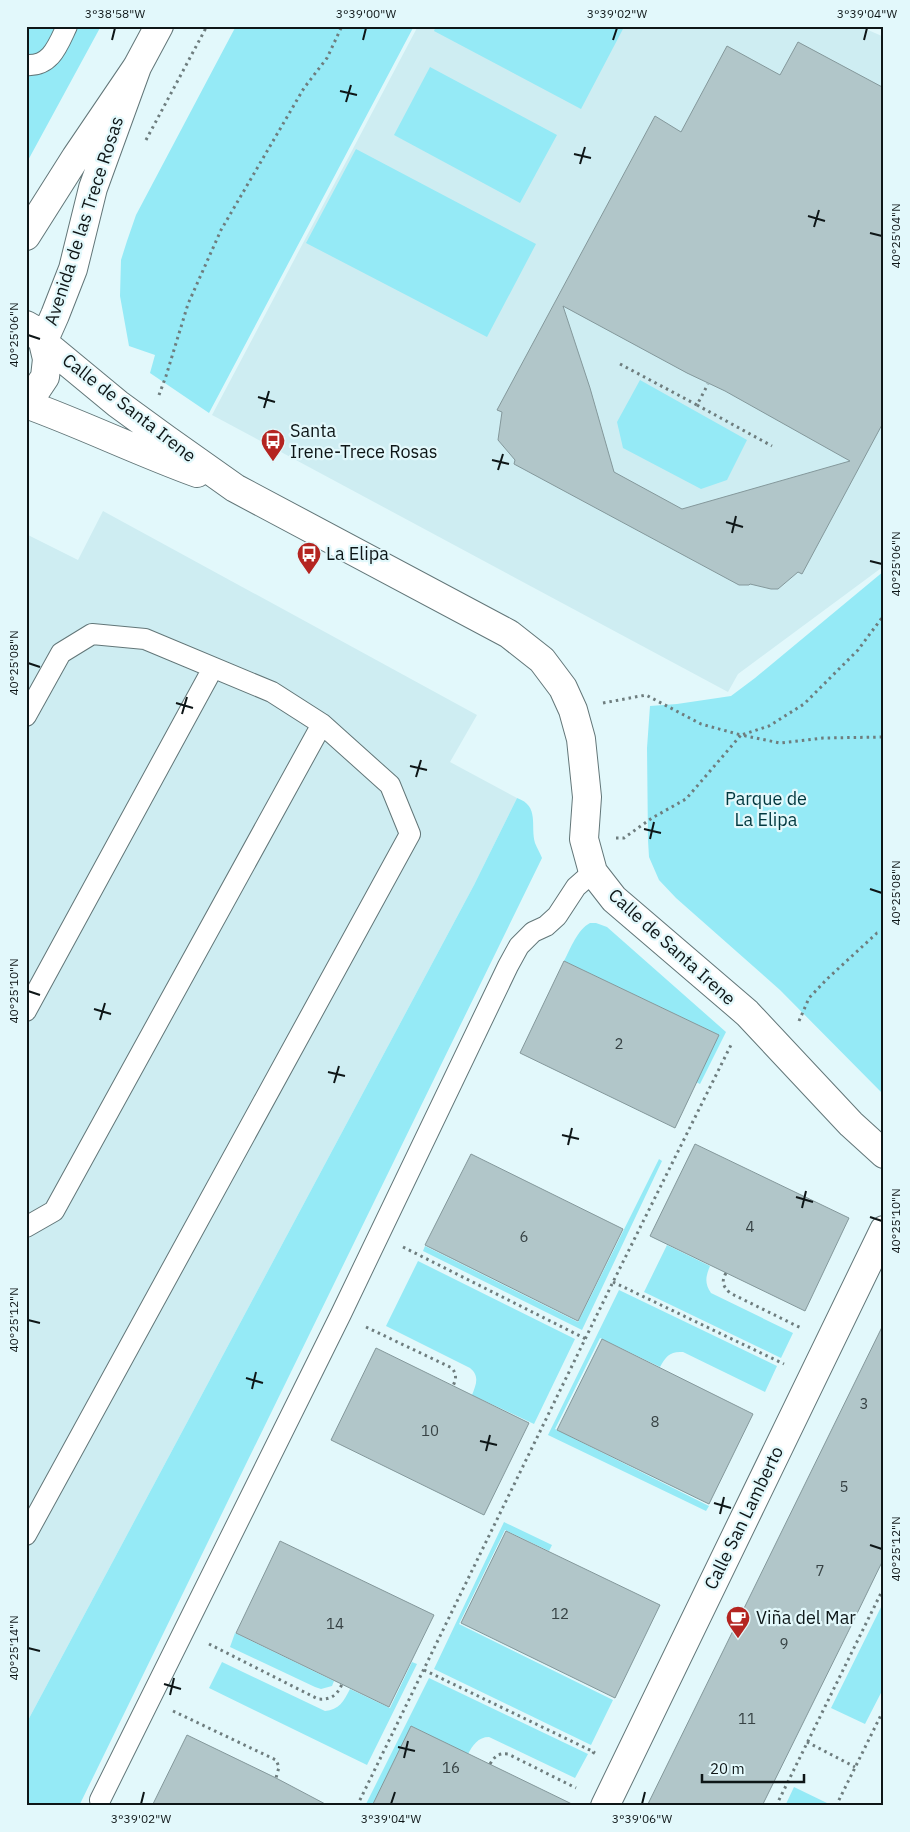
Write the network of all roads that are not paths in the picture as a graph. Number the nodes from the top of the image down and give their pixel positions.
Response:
1 (67, 26) edge
2 (158, 26) edge
3 (26, 65) edge
4 (137, 67) junction
5 (26, 236) edge
6 (35, 334) edge
7 (26, 399) edge
8 (26, 404) edge
9 (235, 488) junction
10 (213, 668) junction
11 (26, 716) edge
12 (322, 724) junction
13 (593, 872) junction
14 (26, 1011) edge
15 (884, 1154) edge
16 (26, 1226) edge
17 (884, 1230) edge
18 (26, 1535) edge
19 (100, 1800) dead end
20 (605, 1805) edge

1 - 3 lane
2 - 4 street, Avenida de las Trece Rosas
4 - 5 street, Avenida de las Trece Rosas
4 - 6 street, Avenida de las Trece Rosas
6 - 7 street, Avenida de las Trece Rosas
6 - 9 street, Calle de Santa Irene
8 - 9 street, Calle de Santa Irene
9 - 13 street, Calle de Santa Irene
10 - 11 lane
10 - 12 lane
10 - 14 lane
12 - 16 lane
12 - 18 lane
13 - 15 street, Calle de Santa Irene
13 - 19 lane
17 - 20 street, Calle San Lamberto

